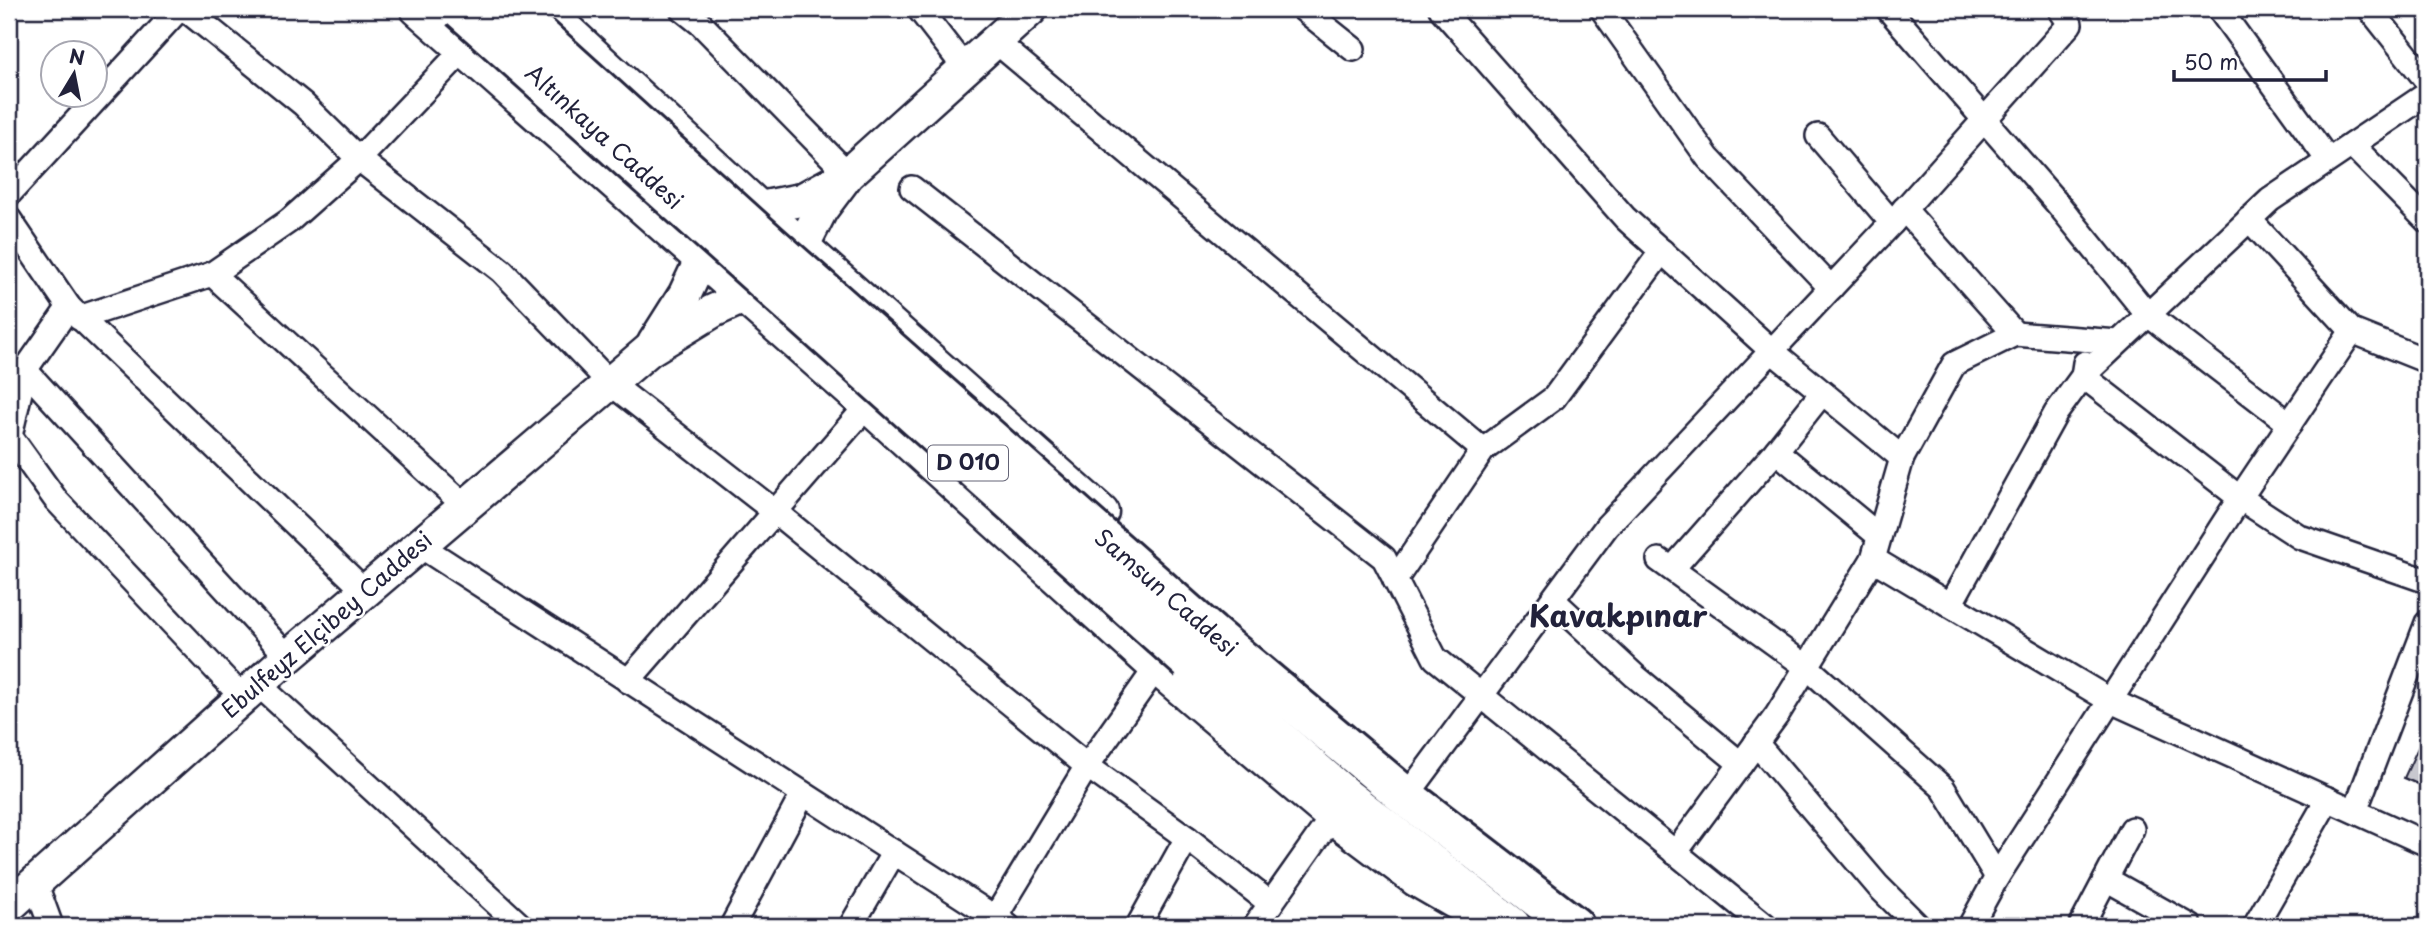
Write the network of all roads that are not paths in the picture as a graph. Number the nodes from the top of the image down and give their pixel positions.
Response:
1 (179, 9) edge
2 (185, 9) edge
3 (417, 9) edge
4 (461, 9) edge
5 (510, 9) edge
6 (545, 9) edge
7 (682, 9) edge
8 (919, 9) edge
9 (1031, 9) edge
10 (1303, 9) edge
11 (1441, 9) edge
12 (1602, 9) edge
13 (1888, 9) edge
14 (2060, 9) edge
15 (2218, 9) edge
16 (2370, 9) edge
17 (994, 40) junction
18 (1353, 49) dead end
19 (463, 50) junction
20 (964, 67) junction
21 (2427, 81) edge
22 (2427, 94) edge
23 (1985, 120) junction
24 (1818, 136) dead end
25 (2352, 145) junction
26 (359, 159) junction
27 (2328, 160) junction
28 (848, 174) junction
29 (912, 188) dead end
30 (9, 194) edge
31 (1898, 216) junction
32 (9, 219) edge
33 (2249, 219) junction
34 (2427, 221) edge
35 (1662, 251) junction
36 (768, 256) junction
37 (701, 261) junction
38 (212, 274) junction
39 (1831, 288) junction
40 (74, 313) junction
41 (2147, 314) junction
42 (2352, 331) junction
43 (2015, 334) junction
44 (2089, 340) junction
45 (2118, 342) junction
46 (649, 350) junction
47 (1772, 351) junction
48 (2427, 361) edge
49 (25, 370) junction
50 (2083, 376) junction
51 (610, 383) junction
52 (1822, 393) junction
53 (867, 405) junction
54 (2290, 424) junction
55 (1483, 450) junction
56 (14, 451) edge
57 (1776, 452) junction
58 (1902, 458) junction
59 (2240, 498) junction
60 (465, 506) junction
61 (774, 511) junction
62 (1879, 536) junction
63 (419, 545) junction
64 (1872, 559) junction
65 (1395, 579) junction
66 (2427, 581) edge
67 (365, 591) junction
68 (1553, 600) junction
69 (1950, 605) junction
70 (2427, 623) edge
71 (1185, 654) junction
72 (288, 657) junction
73 (1807, 667) junction
74 (628, 681) junction
75 (250, 691) junction
76 (1482, 696) junction
77 (2111, 701) junction
78 (1756, 743) junction
79 (1741, 764) junction
80 (1087, 766) junction
81 (1411, 790) junction
82 (803, 794) junction
83 (2328, 799) junction
84 (2355, 811) junction
85 (1332, 817) junction
86 (2132, 829) dead end
87 (1187, 838) junction
88 (2427, 844) edge
89 (894, 852) junction
90 (1675, 853) junction
91 (1997, 877) junction
92 (2105, 879) junction
93 (35, 882) junction
94 (1270, 904) junction
95 (9, 906) edge
96 (998, 923) edge
97 (51, 926) edge
98 (522, 926) edge
99 (732, 926) edge
100 (851, 926) edge
101 (1138, 926) edge
102 (1255, 926) edge
103 (1496, 926) edge
104 (1511, 926) edge
105 (1574, 926) edge
106 (1766, 926) edge
107 (1918, 926) edge
108 (1970, 926) edge
109 (2081, 926) edge
110 (2190, 926) edge
111 (2255, 926) edge

1 - 30 street
2 - 26 street
3 - 19 street
4 - 36 highway, Altınkaya Caddesi / D 010, bridge
5 - 36 highway, Altınkaya Caddesi / D 010, bridge
6 - 36 street
7 - 28 street
8 - 20 street
9 - 17 street
10 - 18 street
11 - 35 street
12 - 39 street
13 - 23 street
14 - 23 street
15 - 27 street
16 - 21 street
17 - 20 street
17 - 55 street
19 - 26 street
19 - 37 street
20 - 28 street
22 - 25 street
23 - 31 street
23 - 41 street
24 - 31 street
25 - 27 street
25 - 34 street
26 - 38 street
26 - 51 street
27 - 33 street
28 - 36 street
28 - 36 street
29 - 65 street
31 - 39 street
31 - 43 street
32 - 40 street
33 - 41 street
33 - 42 street
35 - 47 street
35 - 55 street
36 - 37 street
36 - 37 street, Ebulfeyz Elçibey Caddesi
36 - 46 street, Ebulfeyz Elçibey Caddesi
36 - 53 street
36 - 71 highway, Samsun Caddesi / D 010, bridge
36 - 81 street
37 - 46 street, Ebulfeyz Elçibey Caddesi
38 - 40 street
38 - 60 street
39 - 47 street
40 - 49 street
40 - 67 street
41 - 45 street
41 - 54 street
42 - 48 street
42 - 54 street
43 - 44 street
43 - 58 street
44 - 45 street
44 - 50 street
45 - 50 street
46 - 51 street, Ebulfeyz Elçibey Caddesi
47 - 52 street
47 - 68 street
49 - 56 street
49 - 72 street
50 - 59 street
50 - 69 street
51 - 60 street, Ebulfeyz Elçibey Caddesi
51 - 61 street
52 - 57 street
52 - 58 street
53 - 61 street
53 - 71 street
54 - 59 street
55 - 65 street
56 - 75 street
57 - 62 street
57 - 73 street
58 - 62 street
59 - 66 street
59 - 77 street
60 - 63 street, Ebulfeyz Elçibey Caddesi
61 - 74 street
61 - 80 street
62 - 64 street
63 - 67 street, Ebulfeyz Elçibey Caddesi
63 - 74 street
64 - 69 street
64 - 73 street
65 - 76 street
67 - 72 street, Ebulfeyz Elçibey Caddesi
68 - 76 street
68 - 79 street
69 - 77 street
70 - 84 street
71 - 80 street
71 - 81 highway, Samsun Caddesi / D 010
71 - 85 street
71 - 104 highway, Samsun Caddesi / D 010
72 - 75 street, Ebulfeyz Elçibey Caddesi
73 - 78 street
73 - 91 street
74 - 82 street
75 - 93 street, Ebulfeyz Elçibey Caddesi
75 - 98 street
76 - 81 street
76 - 90 street
77 - 83 street
77 - 91 street
78 - 79 street
78 - 107 street
79 - 90 street
80 - 87 street
80 - 96 street
81 - 105 highway, Samsun Caddesi / D 010
82 - 89 street
82 - 99 street
83 - 84 street
83 - 111 street
84 - 88 street
85 - 94 street
85 - 103 street
86 - 92 street
87 - 94 street
87 - 101 street
89 - 96 street
89 - 100 street
90 - 106 street
91 - 108 street
92 - 109 street
92 - 110 street
93 - 95 street, Ebulfeyz Elçibey Caddesi
93 - 97 street
94 - 102 street

